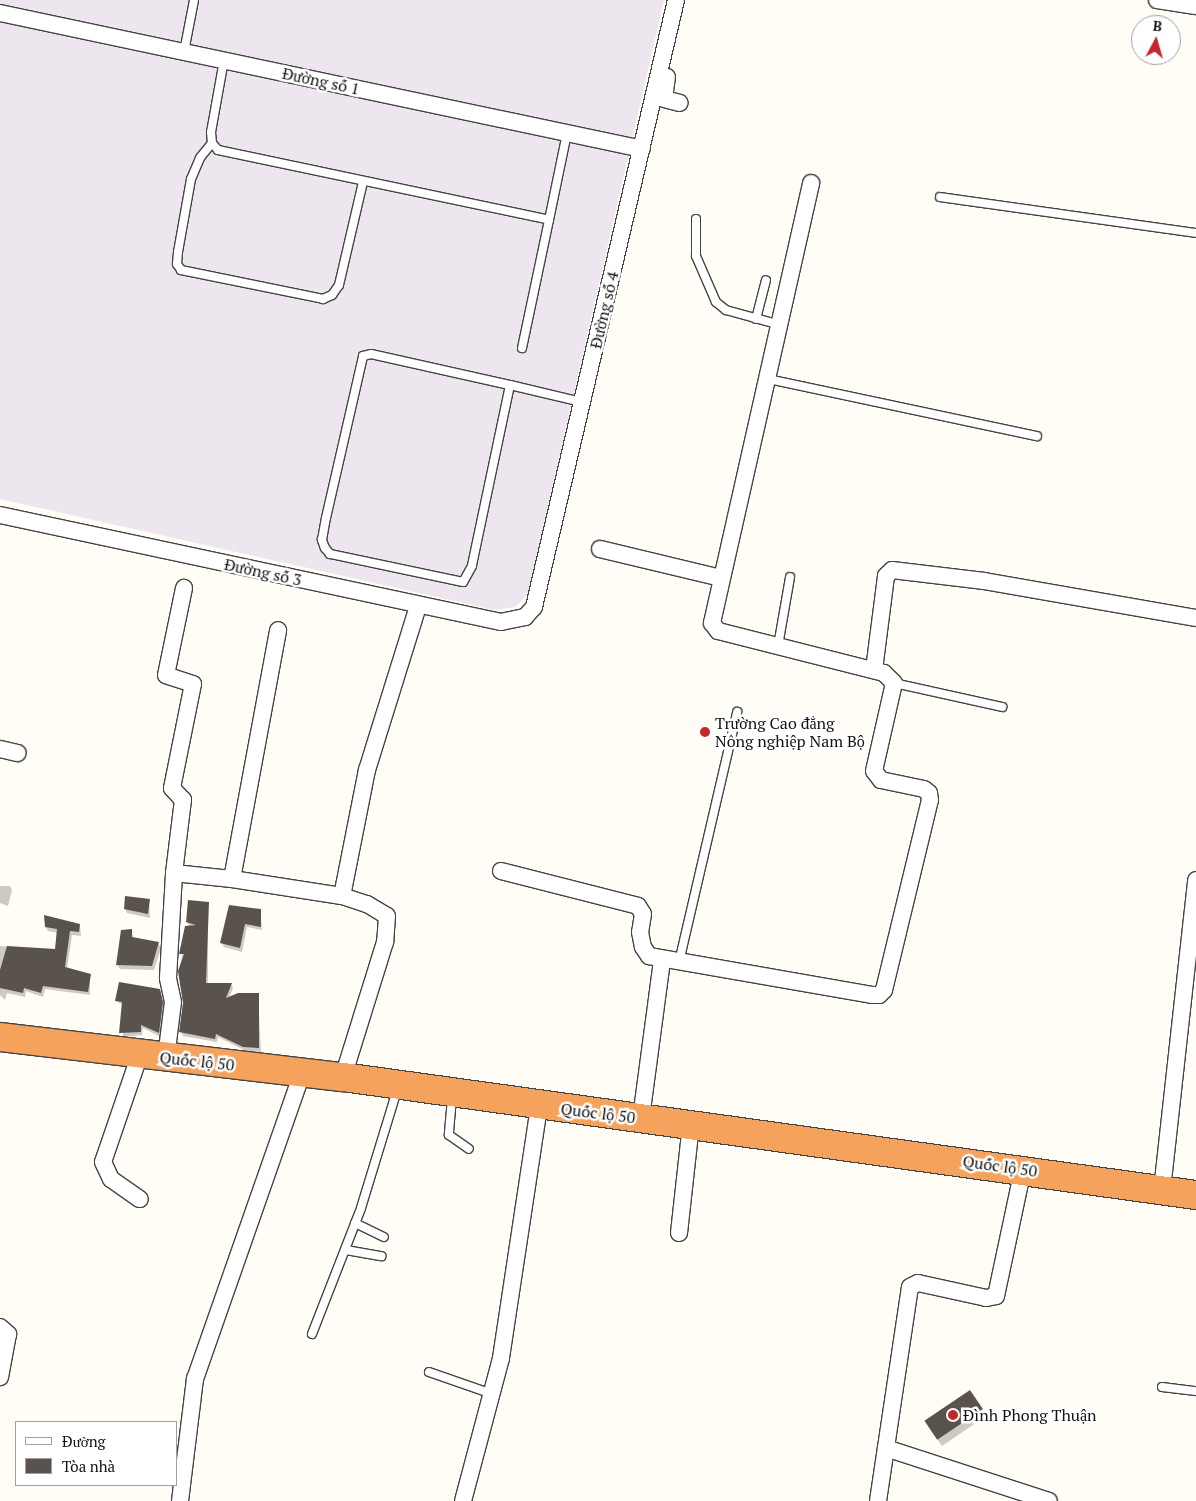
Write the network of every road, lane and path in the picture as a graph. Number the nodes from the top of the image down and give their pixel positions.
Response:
1 (194, 0) edge
2 (676, 0) edge
3 (686, 0) edge
4 (1157, 0) edge
5 (1196, 6) edge
6 (0, 12) edge
7 (184, 52) junction
8 (224, 60) junction
9 (680, 103) dead end
10 (567, 133) junction
11 (212, 142) junction
12 (642, 149) junction
13 (363, 182) junction
14 (810, 184) dead end
15 (940, 197) dead end
16 (696, 219) dead end
17 (549, 220) junction
18 (1196, 233) edge
19 (766, 280) dead end
20 (756, 319) junction
21 (780, 325) junction
22 (522, 348) dead end
23 (768, 379) junction
24 (510, 385) junction
25 (582, 402) junction
26 (1037, 436) dead end
27 (0, 514) edge
28 (600, 549) dead end
29 (790, 577) dead end
30 (721, 578) junction
31 (184, 588) dead end
32 (418, 606) junction
33 (525, 617) joint
34 (1196, 618) edge
35 (278, 630) dead end
36 (778, 646) junction
37 (874, 670) junction
38 (894, 683) junction
39 (1002, 707) dead end
40 (738, 712) dead end
41 (0, 750) edge
42 (18, 752) dead end
43 (501, 871) dead end
44 (174, 873) junction
45 (232, 879) junction
46 (1196, 880) edge
47 (342, 896) junction
48 (662, 960) junction
49 (679, 962) junction
50 (0, 1037) edge
51 (153, 1056) junction
52 (302, 1072) junction
53 (343, 1077) junction
54 (398, 1085) junction
55 (452, 1093) junction
56 (539, 1106) junction
57 (641, 1118) junction
58 (692, 1125) junction
59 (469, 1149) dead end
60 (1023, 1169) junction
61 (1162, 1190) junction
62 (1196, 1195) edge
63 (140, 1199) dead end
64 (355, 1223) junction
65 (679, 1233) dead end
66 (384, 1237) dead end
67 (346, 1250) junction
68 (381, 1256) dead end
69 (0, 1327) edge
70 (312, 1334) dead end
71 (429, 1372) dead end
72 (0, 1377) edge
73 (1162, 1387) dead end
74 (1196, 1392) edge
75 (492, 1394) junction
76 (886, 1448) junction
77 (180, 1501) edge
78 (463, 1501) edge
79 (878, 1501) edge
80 (1049, 1501) edge

1 - 7 lane
2 - 12 street, Đường số 4
3 - 9 street
4 - 5 street
6 - 7 street, Đường số 1
7 - 8 street, Đường số 1
8 - 10 street, Đường số 1
8 - 11 lane
10 - 12 street, Đường số 1
10 - 17 lane
11 - 13 lane
11 - 13 lane
12 - 25 street, Đường số 4
13 - 17 lane
14 - 21 street
15 - 18 lane
16 - 20 lane
17 - 22 lane
19 - 20 lane
20 - 21 lane
21 - 23 street
23 - 26 lane
23 - 30 street
24 - 24 lane
24 - 25 lane
25 - 33 street, Đường số 4
27 - 32 street, Đường số 3
28 - 30 street
29 - 36 lane
30 - 36 street
31 - 44 street
32 - 33 street, Đường số 3
32 - 47 street
34 - 37 street
35 - 45 street
36 - 37 street
37 - 38 street
38 - 39 lane
38 - 49 street
40 - 49 lane
41 - 42 street
43 - 48 street
44 - 45 street
44 - 51 street
45 - 47 street
46 - 61 street
47 - 53 street
48 - 49 street
48 - 57 street
50 - 51 highway, Quốc lộ 50
51 - 52 highway, Quốc lộ 50
51 - 63 street
52 - 53 highway, Quốc lộ 50
52 - 77 street
53 - 54 highway, Quốc lộ 50
54 - 55 highway, Quốc lộ 50
54 - 64 lane
55 - 56 highway, Quốc lộ 50
55 - 59 lane
56 - 57 highway, Quốc lộ 50
56 - 75 street
57 - 58 highway, Quốc lộ 50
58 - 60 highway, Quốc lộ 50
58 - 65 street
60 - 61 highway, Quốc lộ 50
60 - 76 street
61 - 62 highway, Quốc lộ 50
64 - 66 lane
64 - 67 lane
67 - 68 lane
67 - 70 lane
69 - 72 street
71 - 75 lane
73 - 74 lane
75 - 78 street
76 - 79 street
76 - 80 street

